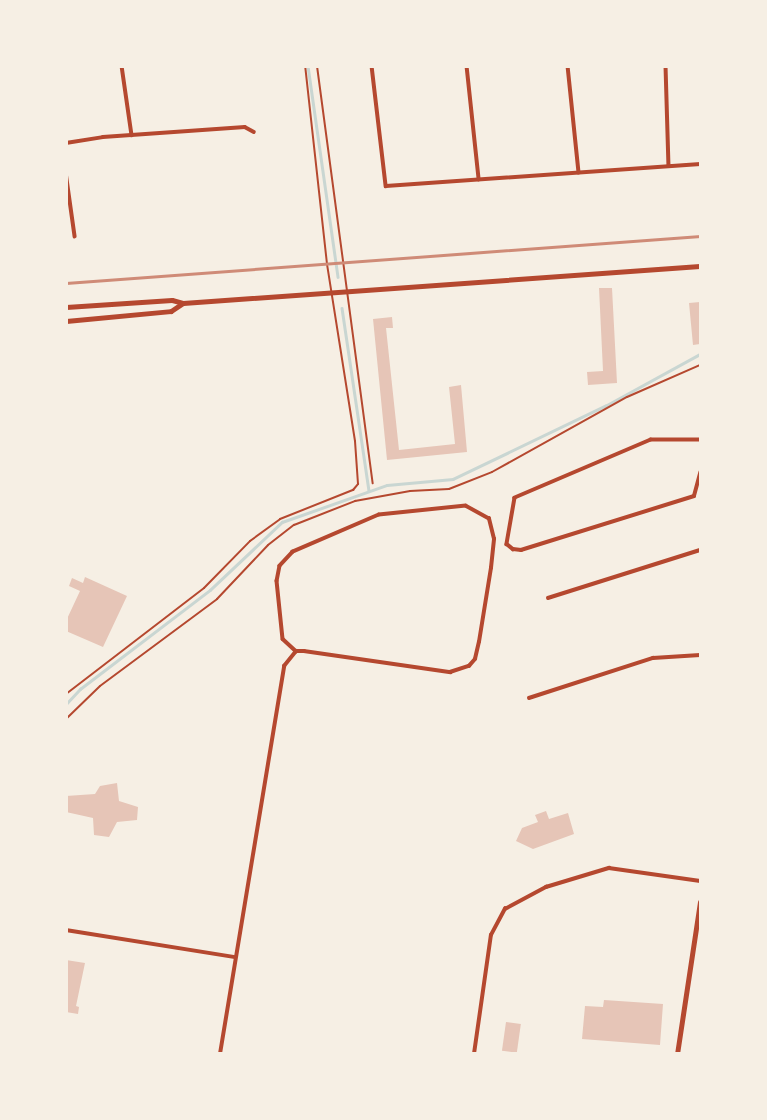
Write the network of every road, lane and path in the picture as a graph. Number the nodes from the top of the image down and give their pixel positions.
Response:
1 (122, 66) edge
2 (305, 66) edge
3 (317, 66) edge
4 (372, 66) edge
5 (467, 66) edge
6 (568, 66) edge
7 (666, 66) edge
8 (254, 132) dead end
9 (132, 135) junction
10 (66, 143) edge
11 (701, 164) edge
12 (669, 166) junction
13 (66, 172) edge
14 (579, 172) junction
15 (480, 180) junction
16 (75, 236) dead end
17 (701, 266) edge
18 (346, 292) junction
19 (333, 293) junction
20 (183, 303) junction
21 (66, 307) edge
22 (66, 321) edge
23 (701, 440) edge
24 (701, 473) edge
25 (373, 483) dead end
26 (701, 550) edge
27 (548, 598) dead end
28 (296, 651) junction
29 (701, 655) edge
30 (66, 695) edge
31 (529, 698) dead end
32 (701, 881) edge
33 (701, 902) edge
34 (66, 930) edge
35 (235, 957) junction
36 (220, 1054) edge
37 (474, 1054) edge
38 (677, 1054) edge

1 - 9 street
2 - 19 lane
3 - 18 lane
4 - 15 street
5 - 15 street
6 - 14 street
7 - 12 street
8 - 9 street
9 - 10 street
11 - 12 street
12 - 14 street
13 - 16 street
14 - 15 street
17 - 18 main road
18 - 19 main road
18 - 25 lane
19 - 20 main road
19 - 30 lane
20 - 21 main road
20 - 22 main road
23 - 24 street
26 - 27 street
28 - 28 street
28 - 35 street
29 - 31 street
32 - 37 street
33 - 38 main road
34 - 35 street
35 - 36 street

